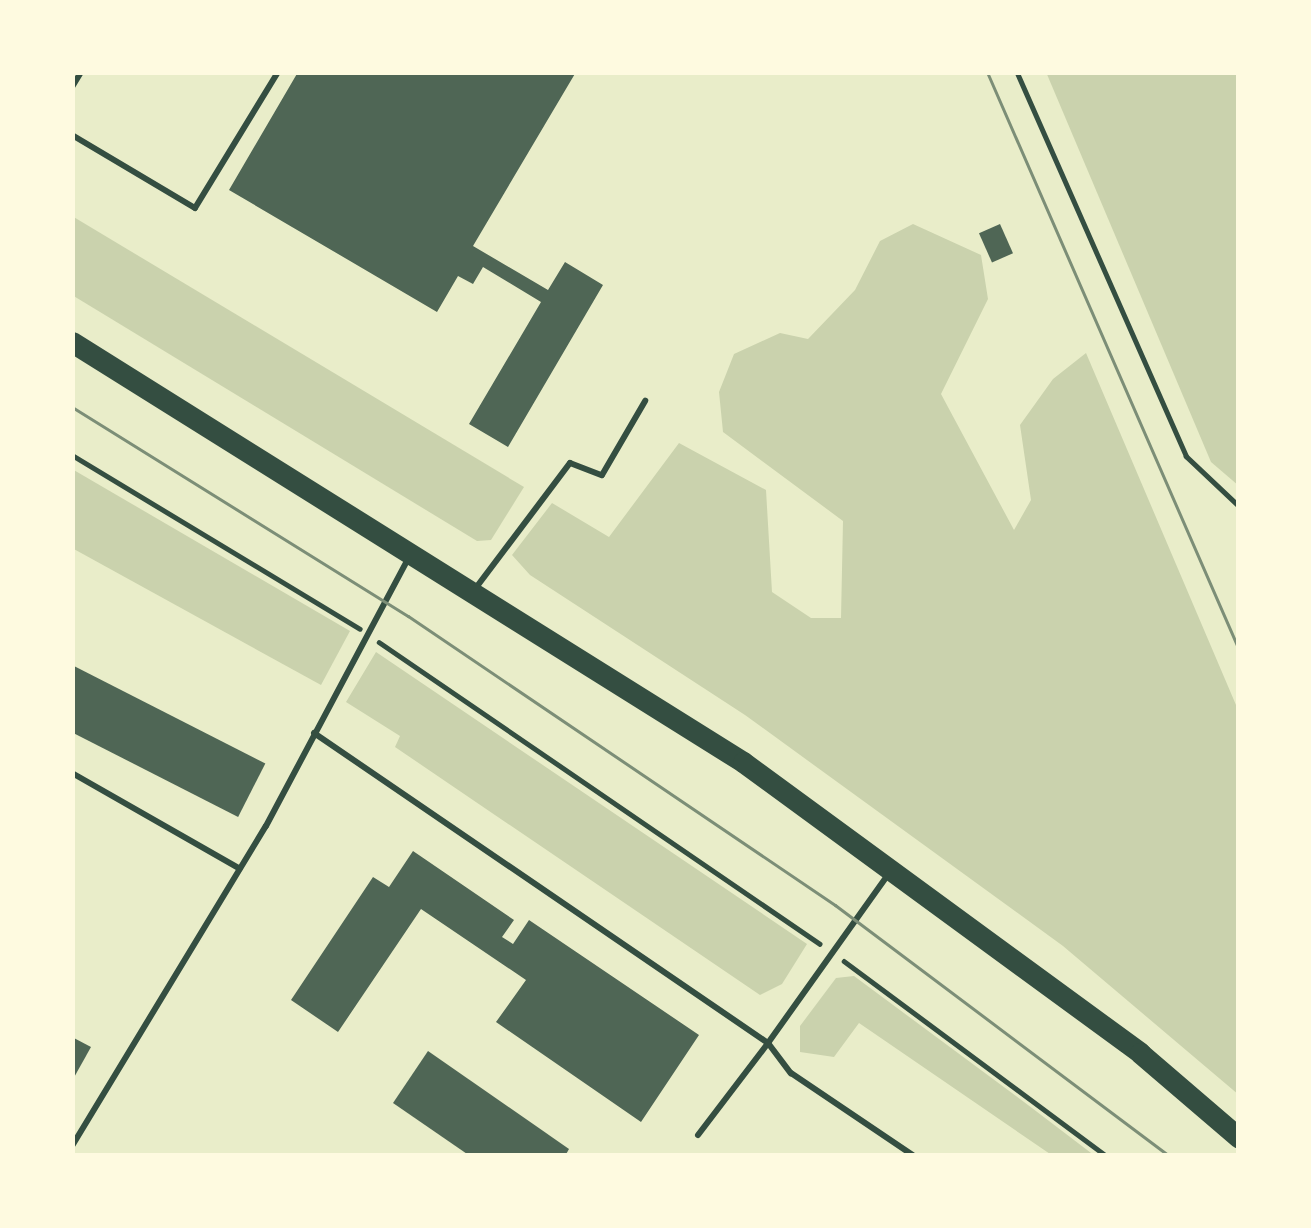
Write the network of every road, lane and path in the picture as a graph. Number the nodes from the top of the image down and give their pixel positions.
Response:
1 (81, 72) edge
2 (278, 72) edge
3 (1017, 72) edge
4 (72, 87) edge
5 (72, 135) edge
6 (72, 342) edge
7 (645, 401) dead end
8 (72, 455) edge
9 (1239, 506) edge
10 (413, 551) junction
11 (475, 589) junction
12 (368, 634) junction
13 (314, 734) junction
14 (72, 773) edge
15 (892, 868) junction
16 (240, 869) junction
17 (833, 953) junction
18 (768, 1043) junction
19 (698, 1135) dead end
20 (1239, 1138) edge
21 (72, 1146) edge
22 (914, 1156) edge
23 (1107, 1156) edge

1 - 4 lane
2 - 5 lane
3 - 9 path
6 - 10 main road
7 - 11 lane
8 - 12 path
10 - 11 main road
10 - 12 lane
11 - 15 main road
12 - 13 lane
12 - 17 path
13 - 16 lane
13 - 18 lane
14 - 16 lane
15 - 17 lane
15 - 20 main road
16 - 21 lane
17 - 18 lane
17 - 23 path
18 - 19 lane
18 - 22 lane

